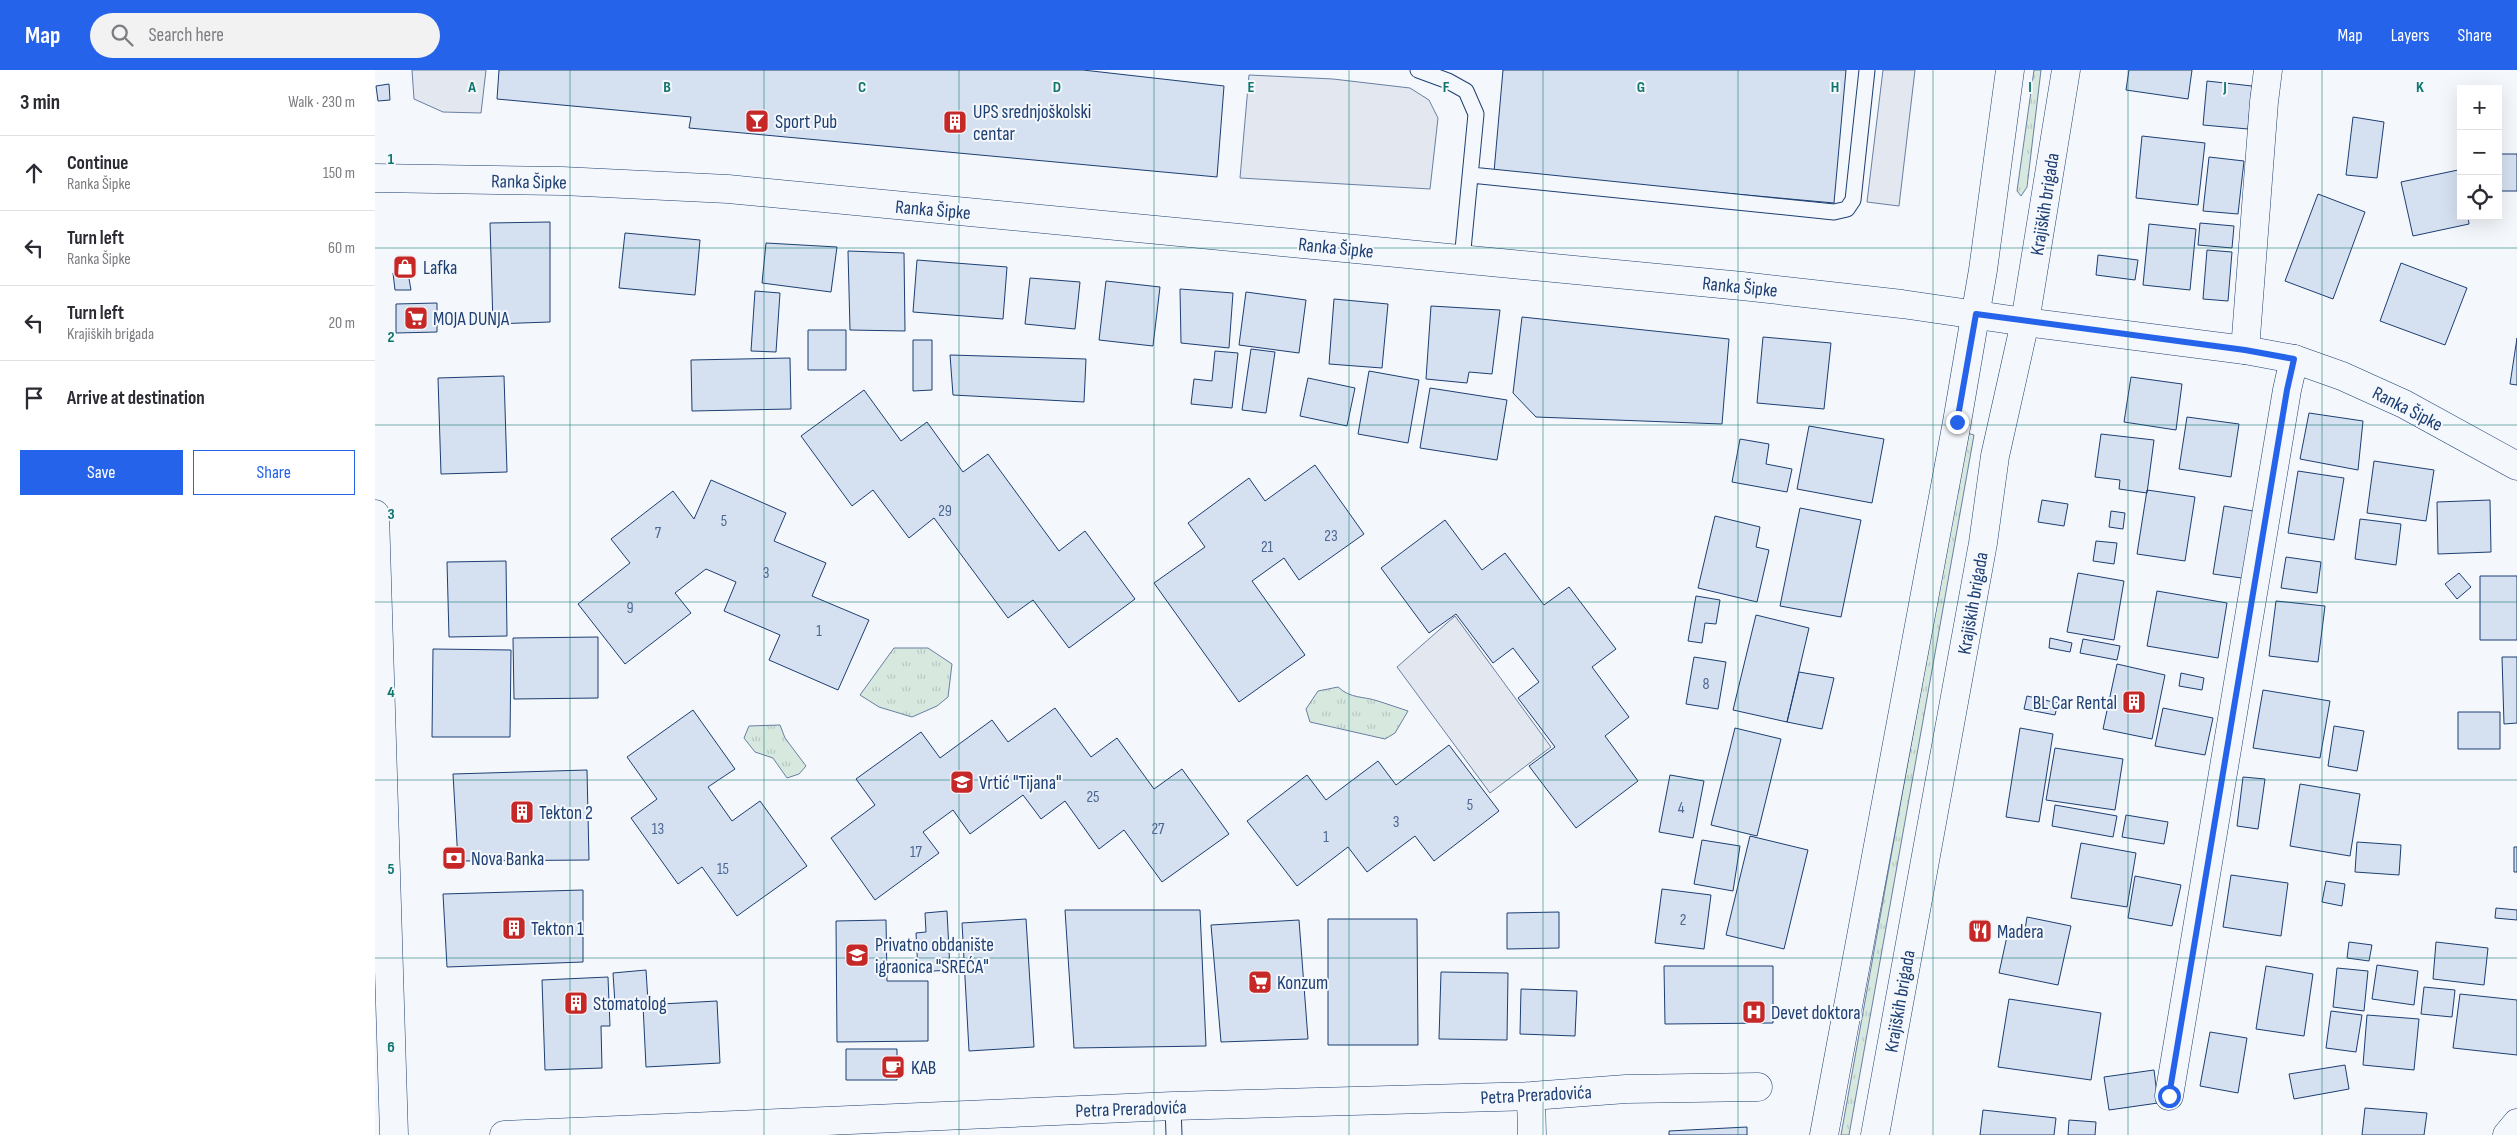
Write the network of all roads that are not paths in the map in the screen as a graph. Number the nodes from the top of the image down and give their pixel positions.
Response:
1 (1418, 70) edge
2 (1867, 70) edge
3 (2010, 70) edge
4 (2066, 70) edge
5 (2268, 70) edge
6 (1471, 175) junction
7 (375, 178) edge
8 (1462, 260) junction
9 (1976, 314) junction
10 (2025, 322) junction
11 (2245, 350) junction
12 (2294, 359) junction
13 (2517, 466) edge
14 (375, 514) edge
15 (1758, 1087) dead end
16 (1531, 1096) junction
17 (2169, 1096) dead end
18 (1173, 1106) junction
19 (2517, 1123) edge
20 (394, 1135) edge
21 (504, 1135) edge
22 (1174, 1135) edge
23 (1532, 1135) edge
24 (1824, 1135) edge
25 (1875, 1135) edge
26 (2507, 1135) edge

1 - 6 lane
2 - 6 lane
3 - 9 main road
4 - 10 main road, Krajiških brigada
5 - 11 main road
6 - 8 lane
7 - 8 main road, Ranka Šipke
8 - 9 main road, Ranka Šipke
9 - 10 main road, Ranka Šipke
9 - 24 main road
10 - 11 main road, Ranka Šipke
10 - 25 main road, Krajiških brigada
11 - 12 main road, Ranka Šipke
12 - 13 main road, Ranka Šipke
12 - 17 main road
14 - 20 main road
15 - 16 main road, Petra Preradovića
16 - 18 main road, Petra Preradovića
16 - 23 main road
18 - 21 main road, Petra Preradovića
18 - 22 lane
19 - 26 main road

